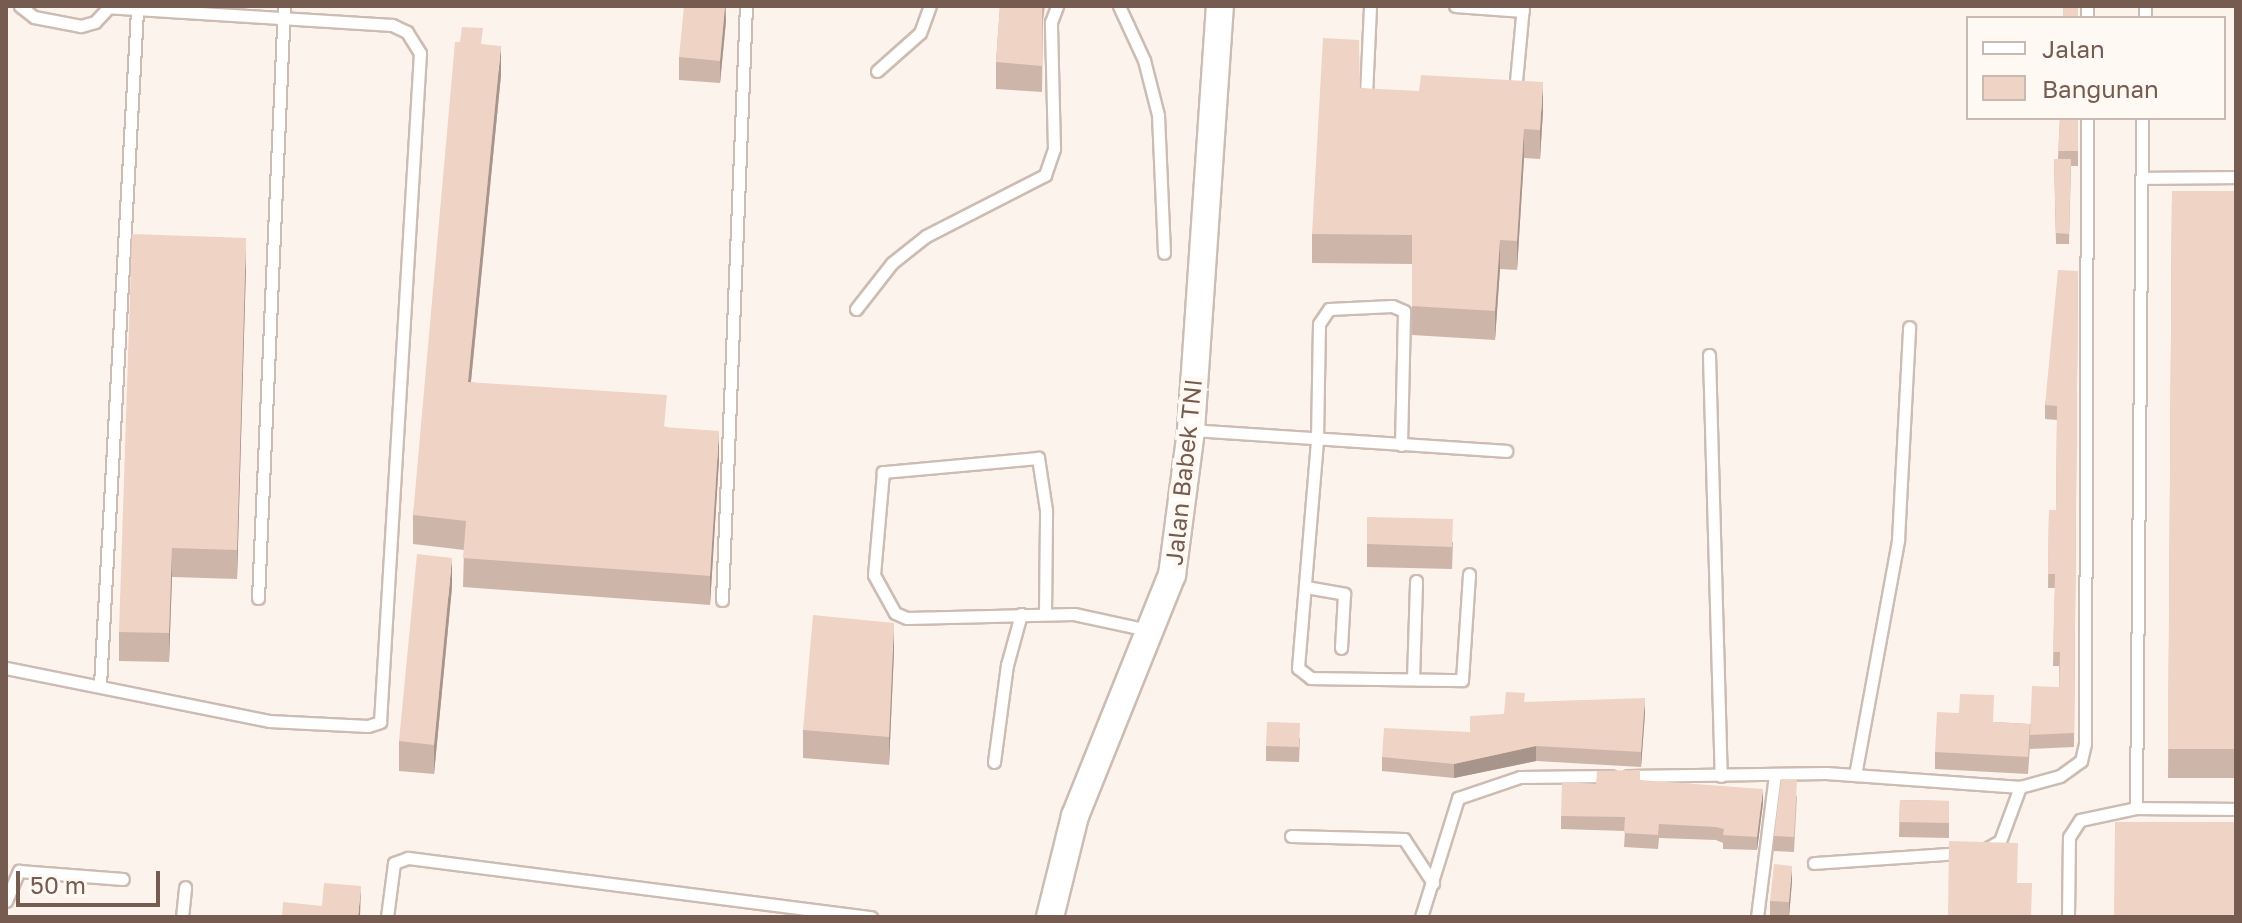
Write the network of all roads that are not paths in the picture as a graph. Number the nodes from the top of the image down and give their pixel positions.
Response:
1 (20, 6) edge
2 (746, 6) edge
3 (930, 6) edge
4 (1057, 6) edge
5 (1119, 6) edge
6 (1220, 6) edge
7 (1370, 6) edge
8 (1455, 6) edge
9 (109, 7) edge
10 (1523, 9) edge
11 (137, 10) junction
12 (284, 10) edge
13 (877, 71) dead end
14 (1515, 93) edge
15 (1366, 95) edge
16 (2087, 120) edge
17 (2142, 120) edge
18 (2236, 177) edge
19 (2141, 178) junction
20 (1164, 253) dead end
21 (856, 309) dead end
22 (1909, 327) dead end
23 (1709, 355) dead end
24 (1191, 430) junction
25 (1317, 441) junction
26 (1401, 445) junction
27 (1506, 451) dead end
28 (1469, 574) dead end
29 (1416, 581) dead end
30 (1306, 587) junction
31 (258, 598) dead end
32 (722, 600) dead end
33 (1021, 614) junction
34 (1045, 614) junction
35 (1151, 631) junction
36 (1341, 648) dead end
37 (6, 668) edge
38 (1413, 679) junction
39 (100, 685) junction
40 (994, 762) dead end
41 (1775, 774) junction
42 (1855, 775) junction
43 (1721, 776) junction
44 (2020, 787) junction
45 (2136, 808) junction
46 (2236, 809) edge
47 (1291, 836) dead end
48 (1814, 863) dead end
49 (123, 879) dead end
50 (1433, 883) junction
51 (185, 887) dead end
52 (6, 901) edge
53 (182, 917) edge
54 (387, 917) edge
55 (871, 917) edge
56 (1050, 917) edge
57 (1421, 917) edge
58 (1757, 917) edge
59 (2068, 917) edge

1 - 9 lane
2 - 32 lane
3 - 13 lane
4 - 21 lane
5 - 20 lane
6 - 24 street, Jalan Babek TNI
7 - 15 lane
8 - 10 lane
9 - 11 lane
10 - 14 lane
11 - 12 lane
11 - 39 lane
12 - 31 lane
12 - 39 lane
16 - 44 lane
17 - 19 lane
18 - 19 lane
19 - 45 lane
22 - 42 lane
23 - 43 lane
24 - 25 lane
24 - 35 street, Jalan Babek TNI
25 - 26 lane
25 - 26 lane
25 - 30 lane
26 - 27 lane
28 - 38 lane
29 - 38 lane
30 - 36 lane
30 - 38 lane
33 - 34 lane
33 - 34 lane
33 - 40 lane
34 - 35 lane
35 - 56 street, Jalan Babek TNI
37 - 39 lane
41 - 42 lane
41 - 43 lane
41 - 58 lane
42 - 44 lane
43 - 50 lane
44 - 48 lane
45 - 46 lane
45 - 59 lane
47 - 50 lane
49 - 52 lane
50 - 57 lane
51 - 53 lane
54 - 55 lane

